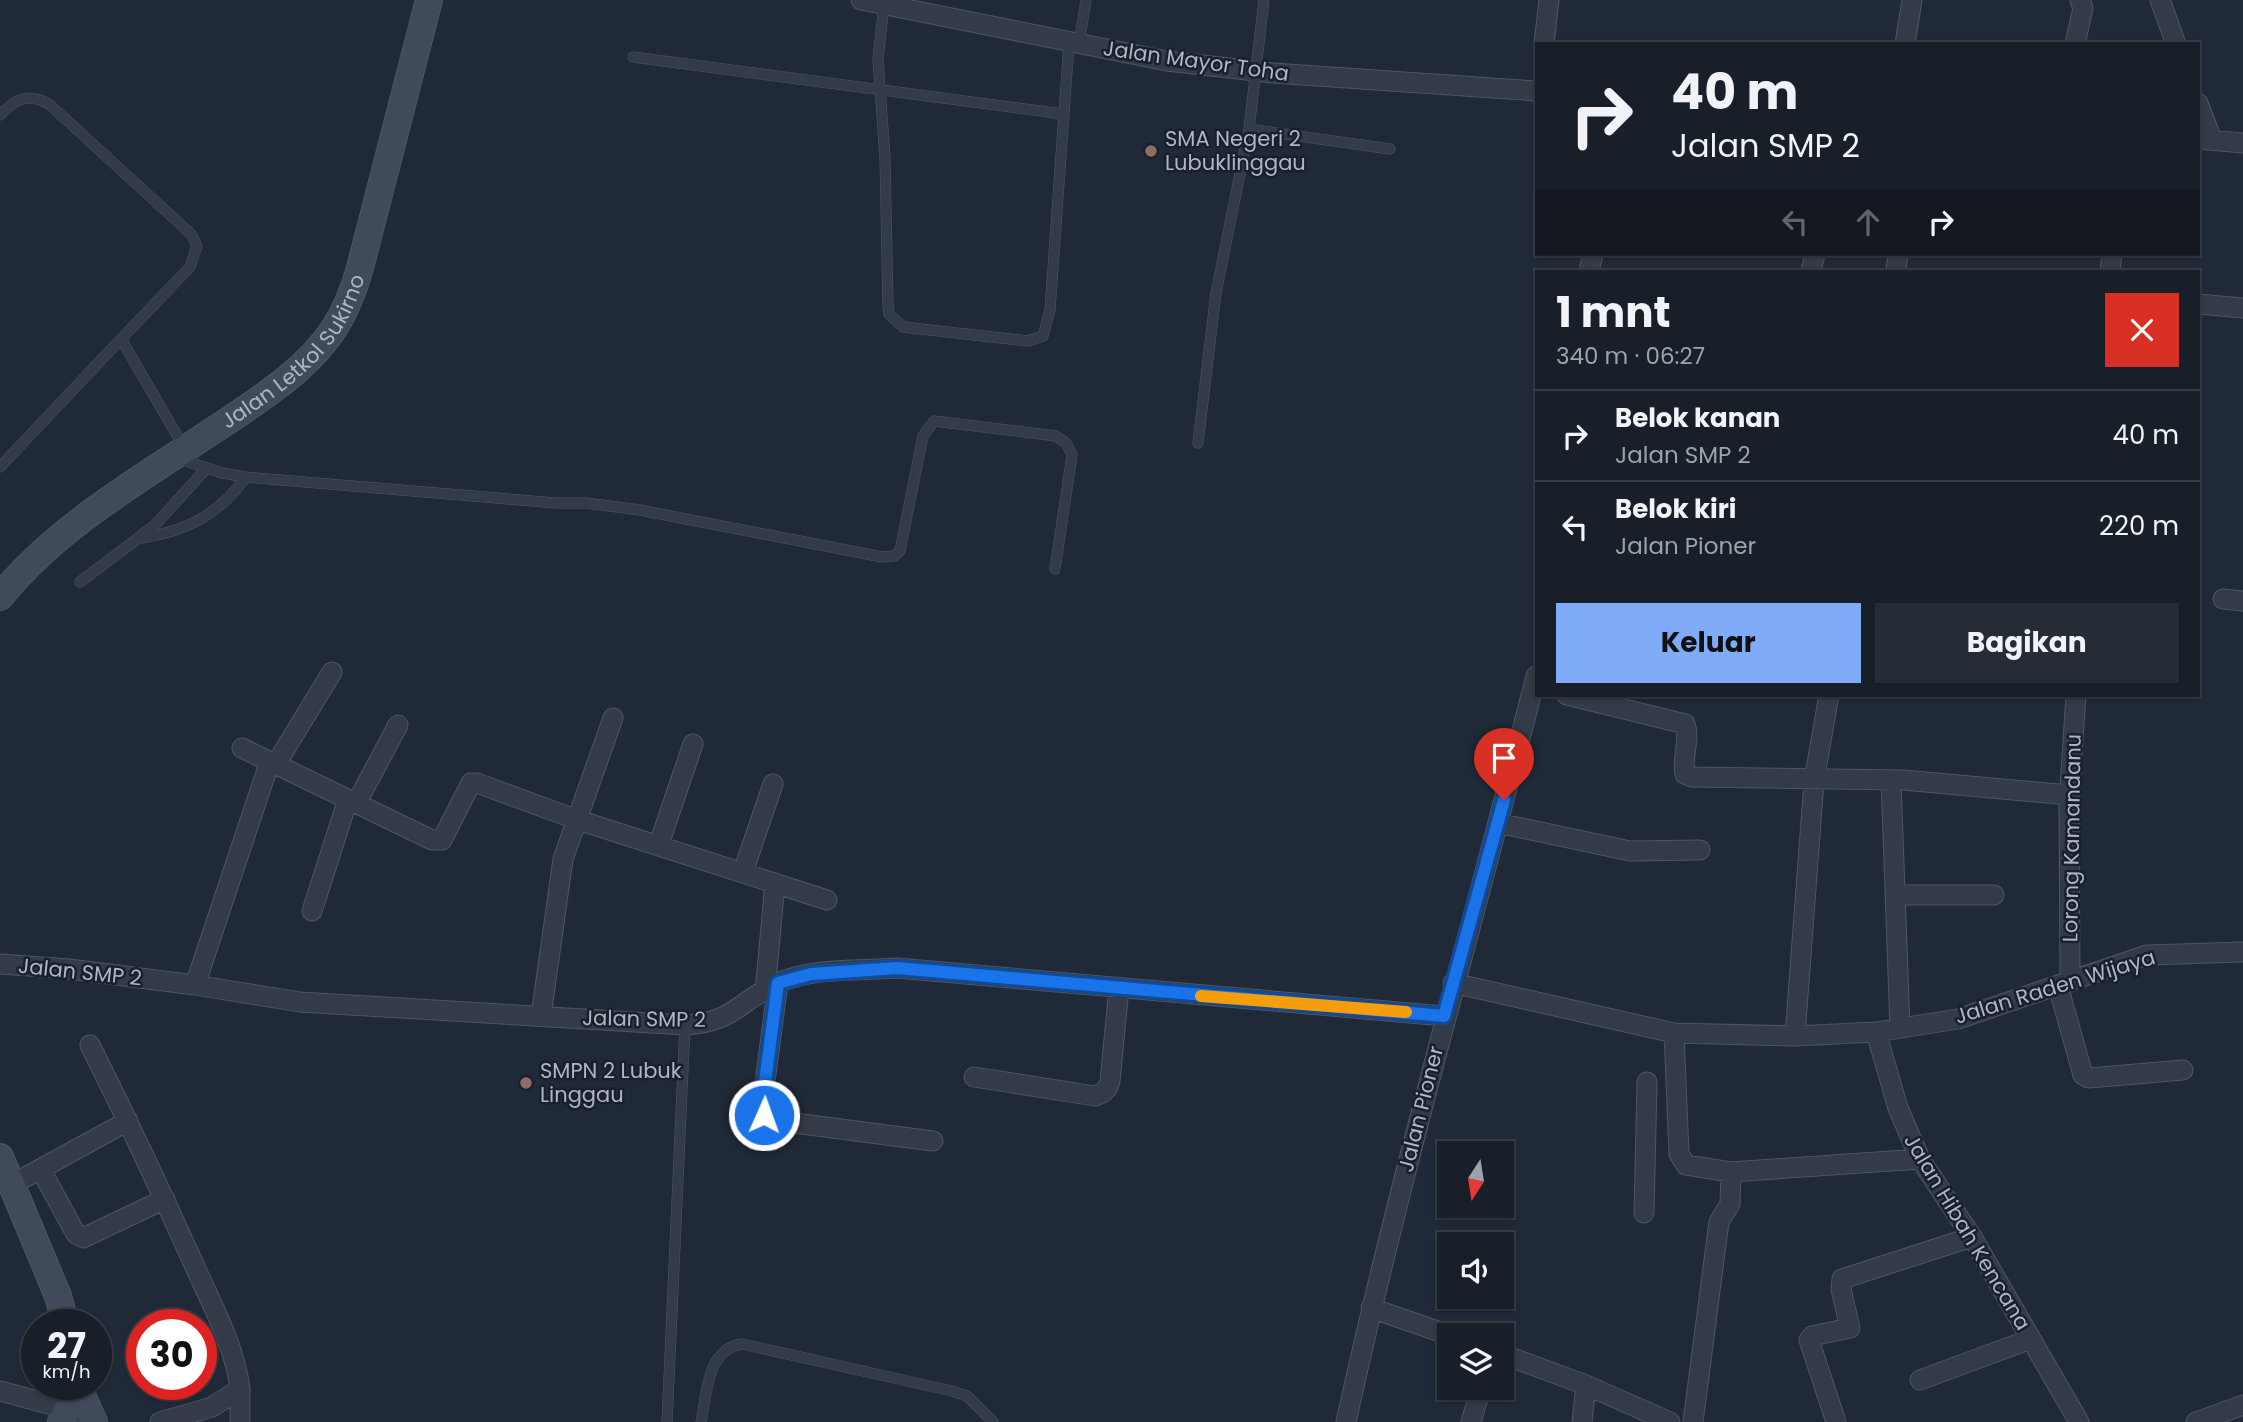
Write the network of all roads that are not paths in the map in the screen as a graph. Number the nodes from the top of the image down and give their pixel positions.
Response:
1 (429, 0) edge
2 (861, 0) edge
3 (1086, 0) edge
4 (1264, 0) edge
5 (1549, 0) edge
6 (1912, 0) edge
7 (2080, 0) edge
8 (2160, 0) edge
9 (884, 4) junction
10 (1544, 42) edge
11 (1905, 42) edge
12 (2075, 42) edge
13 (2175, 42) edge
14 (1074, 43) junction
15 (633, 58) dead end
16 (1257, 72) junction
17 (1535, 91) edge
18 (880, 92) junction
19 (1063, 114) junction
20 (2200, 114) edge
21 (0, 115) edge
22 (1249, 129) junction
23 (2205, 140) edge
24 (2243, 143) edge
25 (1390, 149) dead end
26 (2200, 304) edge
27 (2243, 308) edge
28 (121, 340) junction
29 (1198, 443) dead end
30 (179, 453) junction
31 (0, 467) edge
32 (206, 469) junction
33 (246, 477) junction
34 (138, 538) junction
35 (1055, 569) dead end
36 (80, 582) dead end
37 (0, 597) edge
38 (2223, 599) dead end
39 (2243, 601) edge
40 (332, 672) dead end
41 (1535, 687) edge
42 (1575, 697) edge
43 (1829, 697) edge
44 (2076, 697) edge
45 (613, 718) dead end
46 (398, 726) dead end
47 (693, 744) dead end
48 (242, 748) dead end
49 (273, 763) junction
50 (1891, 780) junction
51 (1814, 781) junction
52 (773, 783) dead end
53 (2069, 795) junction
54 (353, 801) junction
55 (575, 819) junction
56 (1498, 823) junction
57 (659, 844) junction
58 (1700, 850) dead end
59 (743, 872) junction
60 (775, 883) junction
61 (1895, 895) junction
62 (1994, 895) dead end
63 (827, 900) dead end
64 (312, 911) dead end
65 (2243, 952) edge
66 (0, 964) edge
67 (1453, 984) junction
68 (2064, 984) junction
69 (195, 985) junction
70 (772, 987) junction
71 (1119, 988) junction
72 (541, 1016) junction
73 (1444, 1016) junction
74 (685, 1025) junction
75 (1900, 1028) junction
76 (1876, 1032) junction
77 (1674, 1033) junction
78 (1795, 1036) junction
79 (90, 1045) dead end
80 (2183, 1070) dead end
81 (974, 1077) dead end
82 (1647, 1082) dead end
83 (128, 1121) junction
84 (933, 1141) dead end
85 (1679, 1154) junction
86 (1646, 1156) junction
87 (0, 1157) edge
88 (1920, 1159) junction
89 (41, 1170) junction
90 (1731, 1172) junction
91 (11, 1185) junction
92 (165, 1199) junction
93 (1644, 1213) dead end
94 (1972, 1237) junction
95 (1371, 1308) junction
96 (62, 1309) edge
97 (1437, 1331) edge
98 (2031, 1339) junction
99 (1514, 1358) edge
100 (1920, 1380) dead end
101 (1586, 1385) junction
102 (240, 1389) junction
103 (0, 1391) edge
104 (1477, 1400) edge
105 (71, 1401) edge
106 (2243, 1405) edge
107 (93, 1418) edge
108 (160, 1422) edge
109 (240, 1422) edge
110 (667, 1422) edge
111 (701, 1422) edge
112 (993, 1422) edge
113 (1346, 1422) edge
114 (1471, 1422) edge
115 (1582, 1422) edge
116 (1670, 1422) edge
117 (1693, 1422) edge
118 (1836, 1422) edge
119 (2079, 1422) edge
120 (2196, 1422) edge

1 - 30 main road, Jalan Letkol Sukirno
2 - 9 street, Jalan Mayor Toha
3 - 14 lane
4 - 16 lane
5 - 10 street
6 - 11 street
7 - 12 street
8 - 13 street
9 - 14 street, Jalan Mayor Toha
9 - 18 lane
14 - 16 street, Jalan Mayor Toha
14 - 19 lane
15 - 18 lane
16 - 17 street, Jalan Mayor Toha
16 - 22 lane
18 - 19 lane
18 - 19 lane
20 - 23 street
21 - 28 lane
22 - 25 lane
22 - 29 lane
23 - 24 street
26 - 27 street
28 - 30 lane
28 - 31 lane
30 - 32 lane
30 - 37 main road, Jalan Letkol Sukirno
32 - 33 lane
32 - 34 lane
33 - 34 lane
33 - 35 lane
34 - 36 lane
38 - 39 street
40 - 49 street
41 - 56 street, Jalan Pioner
42 - 51 street
43 - 51 street
44 - 53 street, Lorong Kamandanu
45 - 55 street
46 - 54 street
47 - 57 street
48 - 49 street
49 - 54 street
49 - 69 street
50 - 51 street
50 - 53 street
50 - 61 street
51 - 78 street
52 - 59 street
53 - 68 street, Lorong Kamandanu
54 - 55 street
54 - 64 street
55 - 57 street
55 - 72 street
56 - 58 street
56 - 67 street, Jalan Pioner
57 - 59 street
59 - 60 street
60 - 63 street
60 - 70 street
61 - 62 street
61 - 75 street
65 - 68 street, Jalan Raden Wijaya
66 - 69 street, Jalan SMP 2
67 - 73 street, Jalan Pioner
67 - 77 street, Jalan Raden Wijaya
68 - 75 street, Jalan Raden Wijaya
68 - 80 street, Lorong Kamandanu
69 - 72 street, Jalan SMP 2
70 - 71 street, Jalan SMP 2
70 - 74 street, Jalan SMP 2
70 - 84 street
71 - 73 street, Jalan SMP 2
71 - 81 street
72 - 74 street, Jalan SMP 2
73 - 95 street, Jalan Pioner
74 - 110 lane
75 - 76 street, Jalan Raden Wijaya
76 - 78 street, Jalan Raden Wijaya
76 - 88 street, Jalan Hibah Kencana
77 - 78 street, Jalan Raden Wijaya
77 - 85 street
79 - 83 street
82 - 86 street
83 - 89 street
83 - 92 street
85 - 86 street
85 - 90 street
86 - 93 street
87 - 91 main road
88 - 90 street
88 - 94 street, Jalan Hibah Kencana
89 - 91 street
89 - 92 street
90 - 117 street
91 - 96 main road
92 - 102 street
94 - 98 street, Jalan Hibah Kencana
94 - 118 street
95 - 97 street
95 - 113 street, Jalan Pioner
98 - 100 street
98 - 119 street, Jalan Hibah Kencana
99 - 101 street
101 - 115 street
101 - 116 street
102 - 108 street
102 - 109 street
103 - 105 street
104 - 114 street
105 - 107 main road
106 - 120 street
111 - 112 lane

